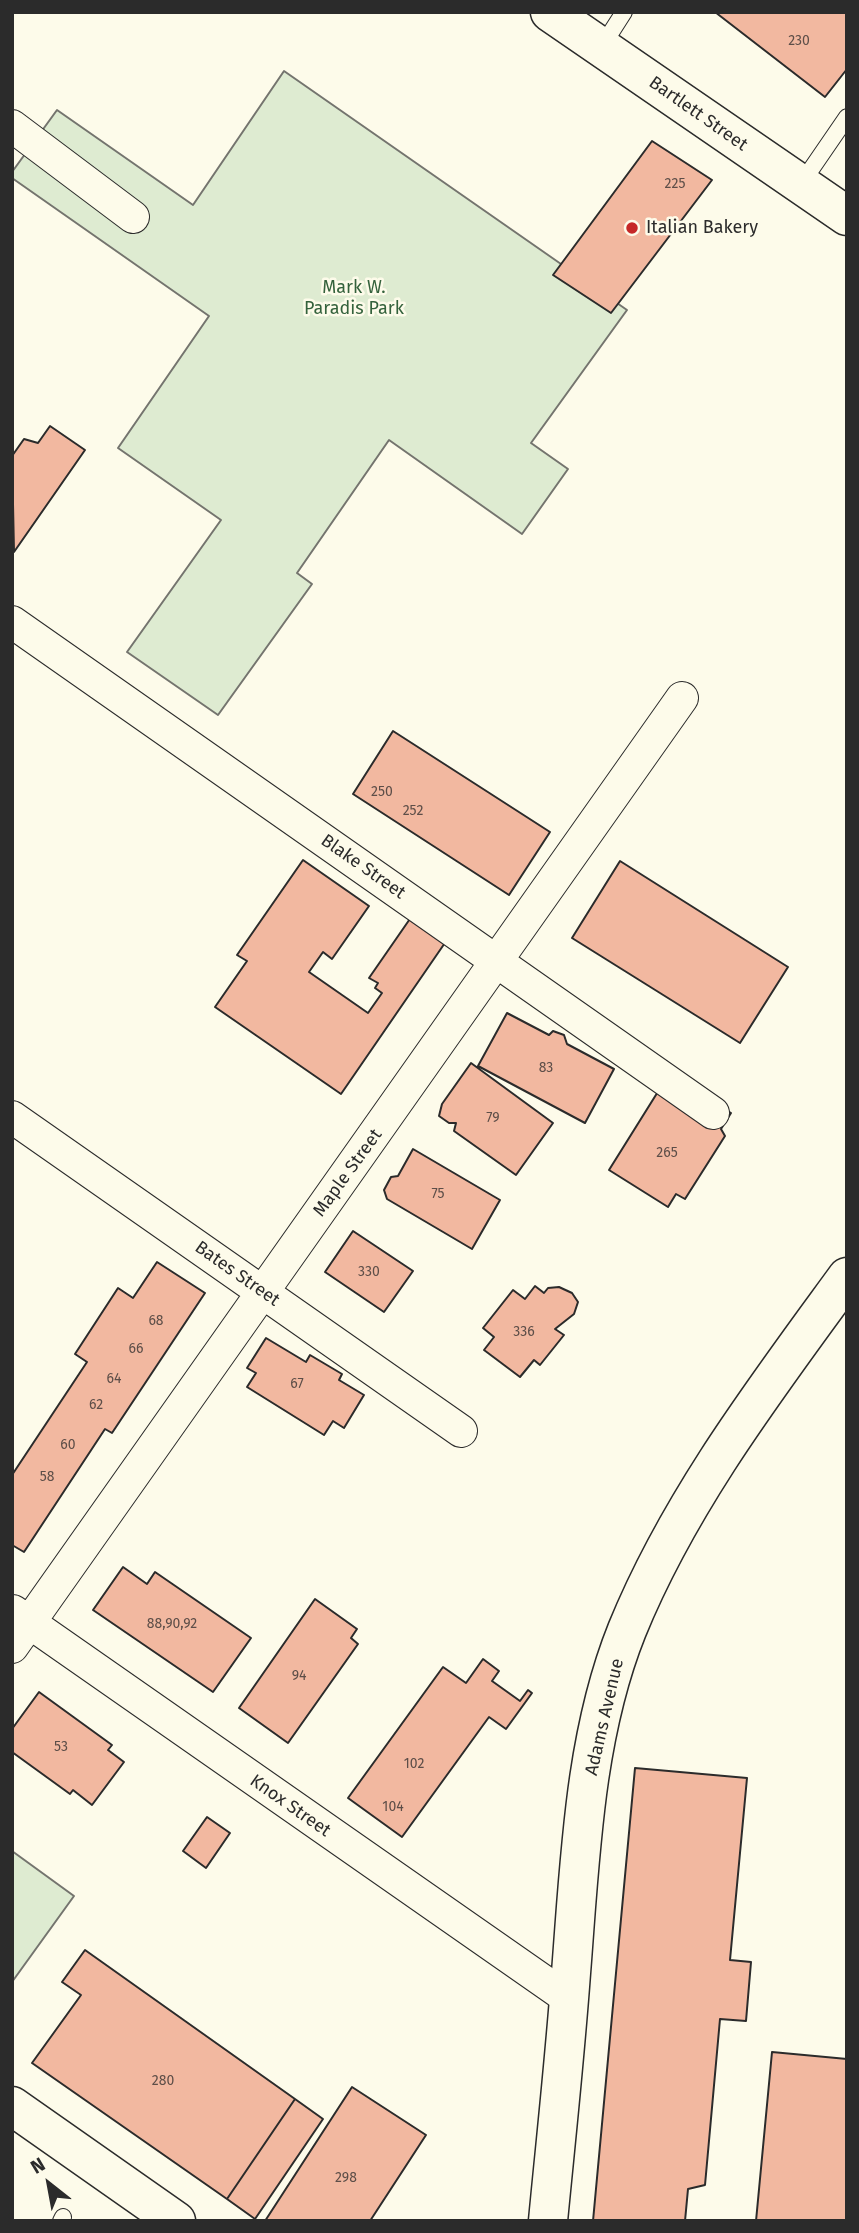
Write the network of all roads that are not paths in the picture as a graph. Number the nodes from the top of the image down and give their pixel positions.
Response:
1 (550, 12) edge
2 (624, 12) edge
3 (601, 48) junction
4 (847, 117) edge
5 (12, 126) edge
6 (800, 184) junction
7 (847, 216) edge
8 (133, 217) dead end
9 (12, 622) edge
10 (682, 698) dead end
11 (496, 960) junction
12 (713, 1113) dead end
13 (12, 1117) edge
14 (847, 1276) edge
15 (262, 1292) junction
16 (461, 1431) dead end
17 (18, 1627) edge
18 (569, 1999) junction
19 (12, 2106) edge
20 (177, 2221) edge
21 (548, 2221) edge

1 - 3 street, Bartlett Street
2 - 3 lane
3 - 6 street, Bartlett Street
4 - 6 lane
5 - 8 street
6 - 7 street, Bartlett Street
9 - 11 street, Blake Street
10 - 11 street, Maple Street
11 - 12 street, Blake Street
11 - 15 street, Maple Street
13 - 15 street, Bates Street
14 - 18 street, Adams Avenue
15 - 16 street, Bates Street
15 - 17 street, Maple Street
17 - 18 street, Knox Street
18 - 21 street, Adams Avenue
19 - 20 street

